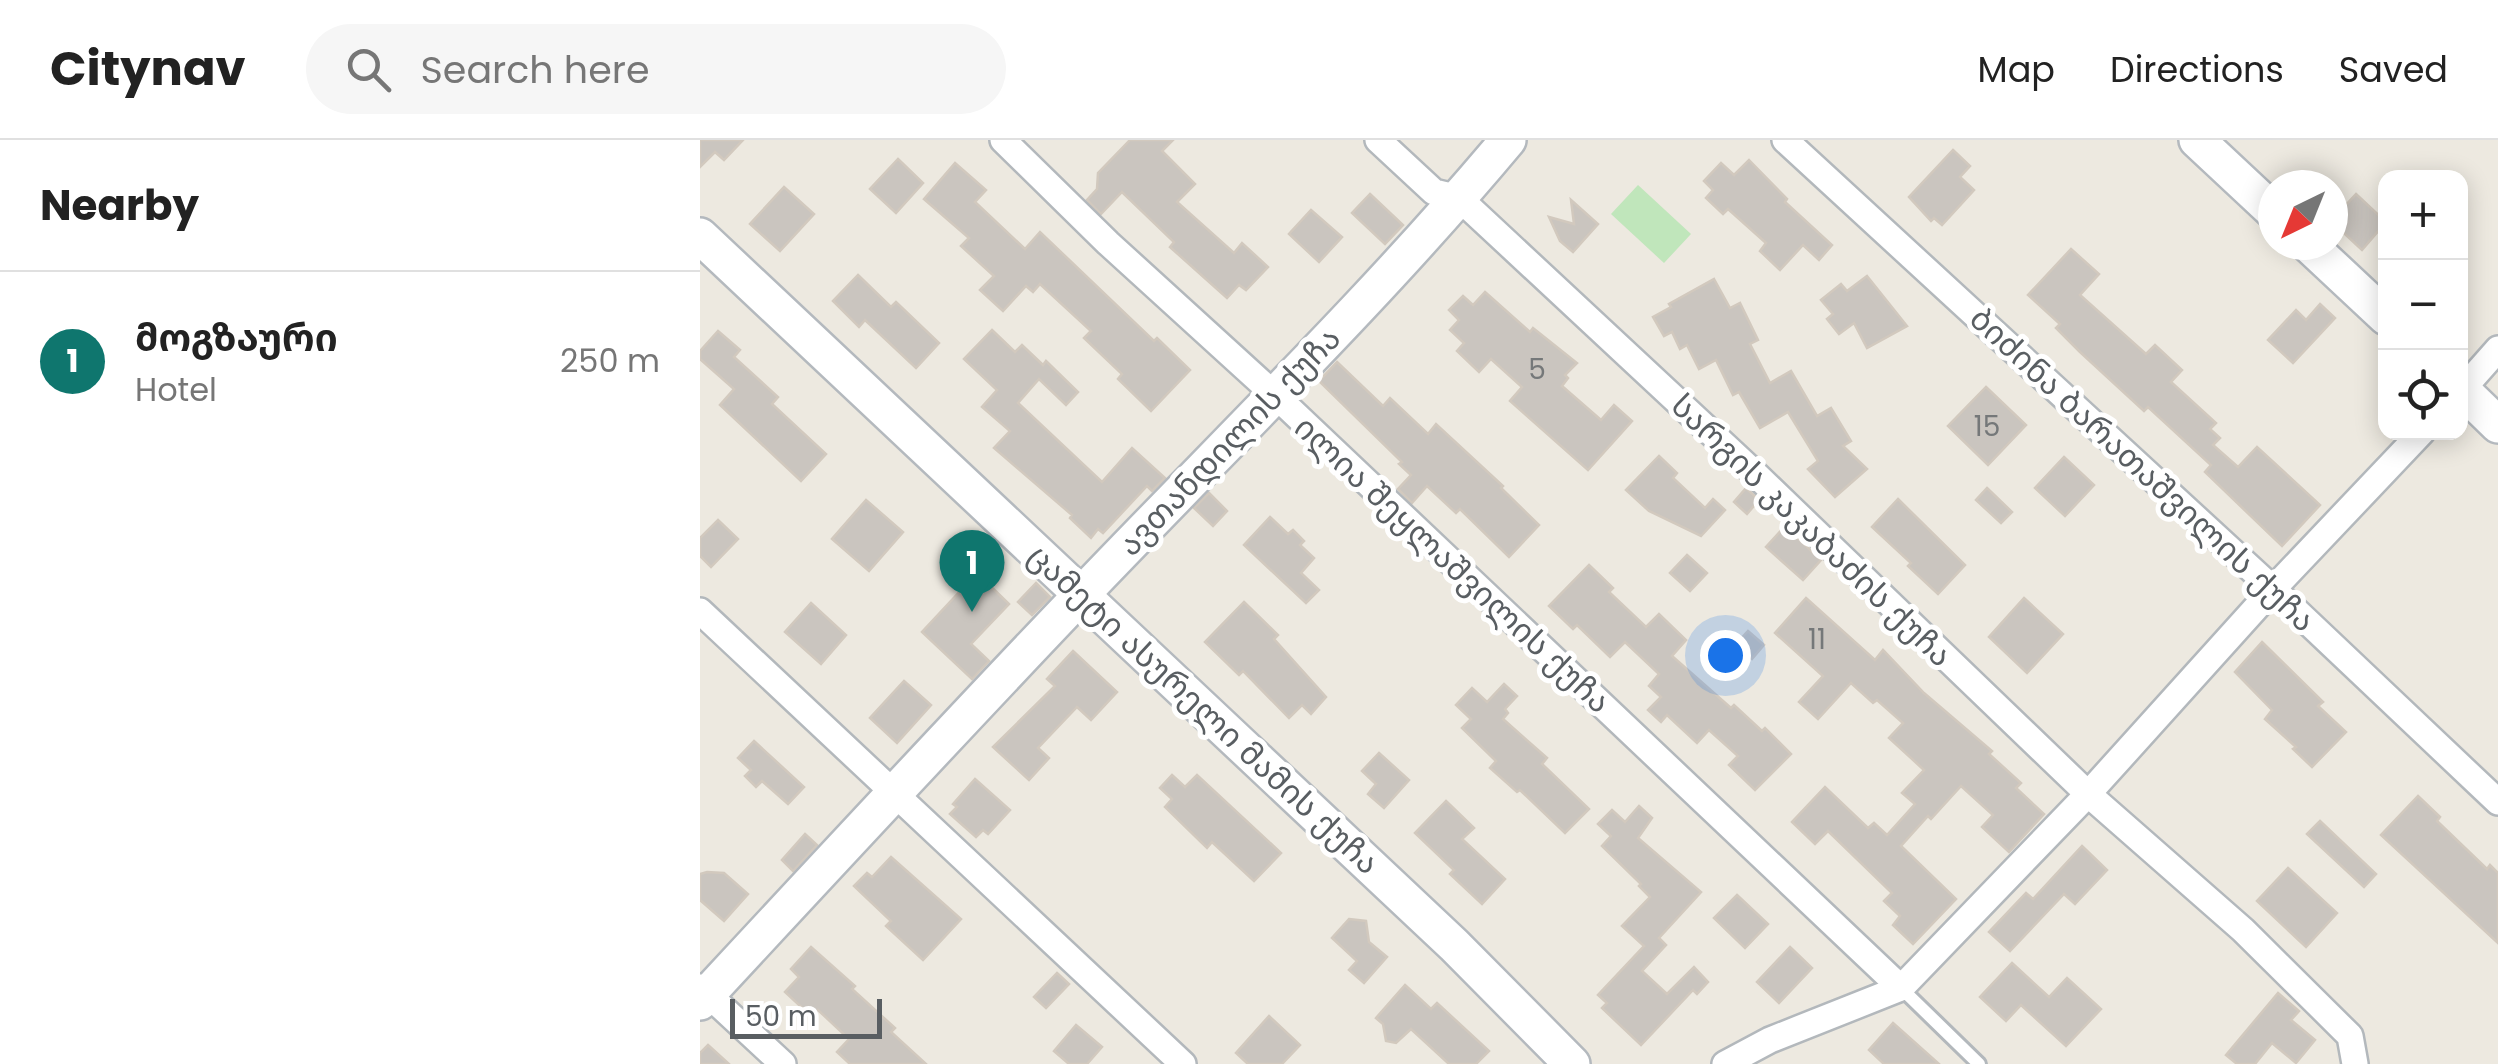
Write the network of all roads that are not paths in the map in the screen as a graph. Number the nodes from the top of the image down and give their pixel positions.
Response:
1 (1004, 140) edge
2 (1378, 140) edge
3 (1508, 140) edge
4 (1785, 140) edge
5 (2197, 140) edge
6 (2258, 197) edge
7 (1460, 198) junction
8 (700, 236) edge
9 (2325, 260) edge
10 (2378, 310) edge
11 (2498, 350) edge
12 (2468, 382) edge
13 (1276, 396) junction
14 (2468, 397) edge
15 (2498, 425) edge
16 (2414, 440) edge
17 (2273, 589) junction
18 (1083, 593) junction
19 (700, 612) edge
20 (895, 792) junction
21 (2088, 794) junction
22 (2498, 802) edge
23 (1901, 988) junction
24 (703, 994) edge
25 (783, 1064) edge
26 (1182, 1064) edge
27 (1572, 1064) edge
28 (1724, 1064) edge
29 (1979, 1064) edge
30 (2354, 1064) edge

1 - 13 street, ილია შეყლაშვილის ქუჩა
2 - 7 street, სარგის კაკაბაძის ქუჩა
3 - 7 street, ავთანდილის ქუჩა
4 - 17 street, ბიძინა ბარათაშვილის ქუჩა
5 - 6 street
7 - 13 street, ავთანდილის ქუჩა
7 - 21 street, სარგის კაკაბაძის ქუჩა
8 - 18 street, ცამეტი ასურელი მამის ქუჩა
9 - 10 street
11 - 12 street
13 - 18 street, ავთანდილის ქუჩა
13 - 23 street, ილია შეყლაშვილის ქუჩა
14 - 15 street
16 - 17 street
17 - 21 street
17 - 22 street, ბიძინა ბარათაშვილის ქუჩა
18 - 20 street, ავთანდილის ქუჩა
18 - 27 street, ცამეტი ასურელი მამის ქუჩა
19 - 20 street
20 - 24 street, ავთანდილის ქუჩა
20 - 26 street
21 - 23 street
21 - 30 street, სარგის კაკაბაძის ქუჩა
23 - 28 street
23 - 29 lane
24 - 25 street

